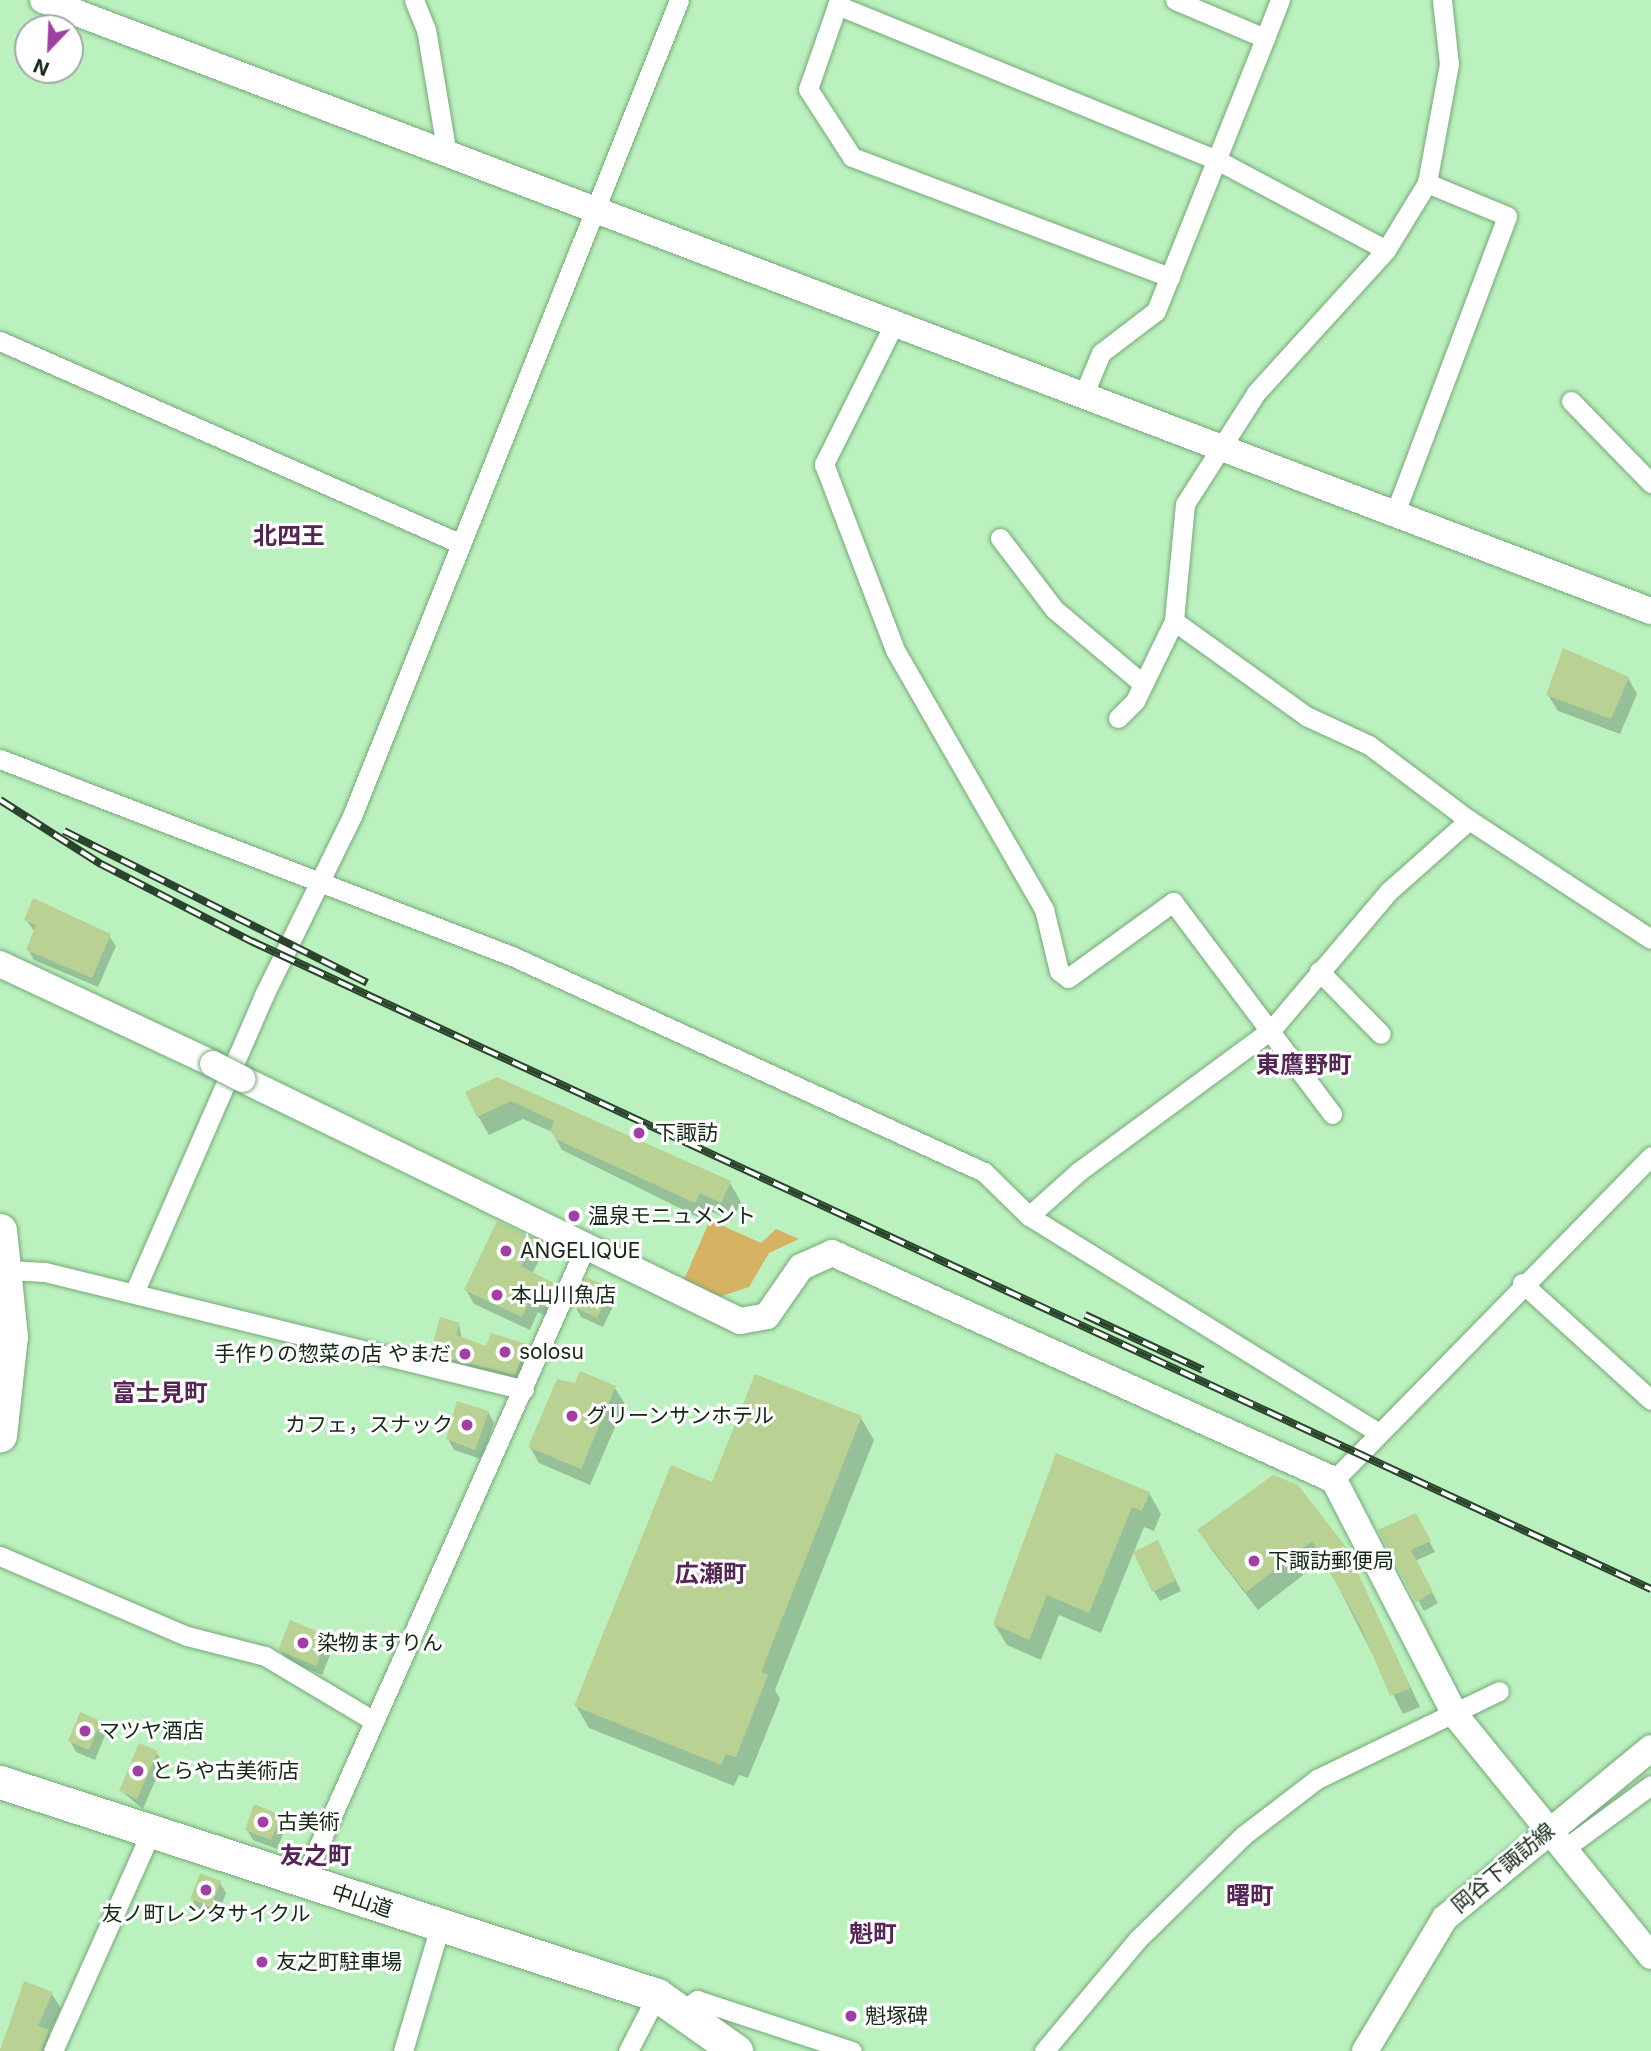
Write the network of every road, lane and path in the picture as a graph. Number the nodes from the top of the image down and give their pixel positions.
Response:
1 (43, 0) edge
2 (414, 0) edge
3 (679, 0) edge
4 (1175, 0) edge
5 (1280, 0) edge
6 (1442, 0) edge
7 (838, 3) edge
8 (1265, 38) junction
9 (447, 154) junction
10 (1217, 160) junction
11 (1427, 183) junction
12 (591, 211) junction
13 (1386, 250) junction
14 (1170, 277) junction
15 (894, 324) junction
16 (0, 341) edge
17 (1083, 396) junction
18 (1571, 401) dead end
19 (1218, 451) junction
20 (1651, 483) edge
21 (1395, 513) junction
22 (1000, 538) dead end
23 (459, 543) junction
24 (1651, 611) edge
25 (1174, 621) junction
26 (1143, 684) junction
27 (1118, 718) dead end
28 (0, 759) edge
29 (1469, 820) junction
30 (318, 885) junction
31 (1651, 939) edge
32 (0, 964) edge
33 (1319, 971) junction
34 (1272, 1030) junction
35 (1381, 1034) dead end
36 (1332, 1114) dead end
37 (1651, 1156) edge
38 (1029, 1216) junction
39 (0, 1230) edge
40 (585, 1248) junction
41 (7, 1270) junction
42 (1522, 1283) junction
43 (134, 1293) junction
44 (524, 1390) junction
45 (1651, 1400) edge
46 (1376, 1431) junction
47 (0, 1435) edge
48 (1334, 1480) junction
49 (0, 1556) edge
50 (1499, 1691) dead end
51 (1456, 1716) junction
52 (374, 1721) junction
53 (1651, 1748) edge
54 (0, 1782) edge
55 (1651, 1785) edge
56 (149, 1834) junction
57 (1556, 1839) junction
58 (303, 1881) junction
59 (440, 1926) junction
60 (1651, 1956) edge
61 (669, 2003) junction
62 (53, 2051) edge
63 (403, 2051) edge
64 (628, 2051) edge
65 (736, 2051) edge
66 (852, 2051) edge
67 (1044, 2051) edge
68 (1365, 2051) edge

1 - 9 street
2 - 9 street
3 - 12 street
4 - 8 street
5 - 8 street
6 - 11 street
7 - 10 street
7 - 14 street
8 - 10 street
9 - 12 street
10 - 13 street
10 - 14 street
11 - 13 street
11 - 21 street
12 - 15 street
12 - 23 street
13 - 19 street
14 - 17 street
15 - 17 street
15 - 34 street
16 - 23 street
17 - 19 street
18 - 20 street
19 - 21 street
19 - 25 street
21 - 24 street
22 - 26 street
23 - 30 street
25 - 26 street
25 - 29 street
26 - 27 street
28 - 30 street
29 - 31 street
29 - 33 street
30 - 38 street
30 - 43 street
32 - 40 street, bridge
33 - 34 street
33 - 35 street
34 - 36 street
34 - 38 street
37 - 42 street
38 - 46 street
39 - 41 highway
40 - 44 street
40 - 48 street
41 - 43 street
41 - 47 highway
42 - 45 street
42 - 46 street
43 - 44 street
44 - 52 street
46 - 48 street
48 - 51 street
49 - 52 street
50 - 51 street
51 - 57 street
51 - 67 street
52 - 58 street
53 - 57 street, 岡谷下諏訪線
54 - 56 highway, 中山道
55 - 57 street
56 - 58 highway, 中山道
56 - 62 street
57 - 60 street
57 - 68 street, 岡谷下諏訪線
58 - 59 highway, 中山道
59 - 61 highway, 中山道
59 - 63 street
61 - 64 street
61 - 65 highway, 中山道
61 - 66 street

